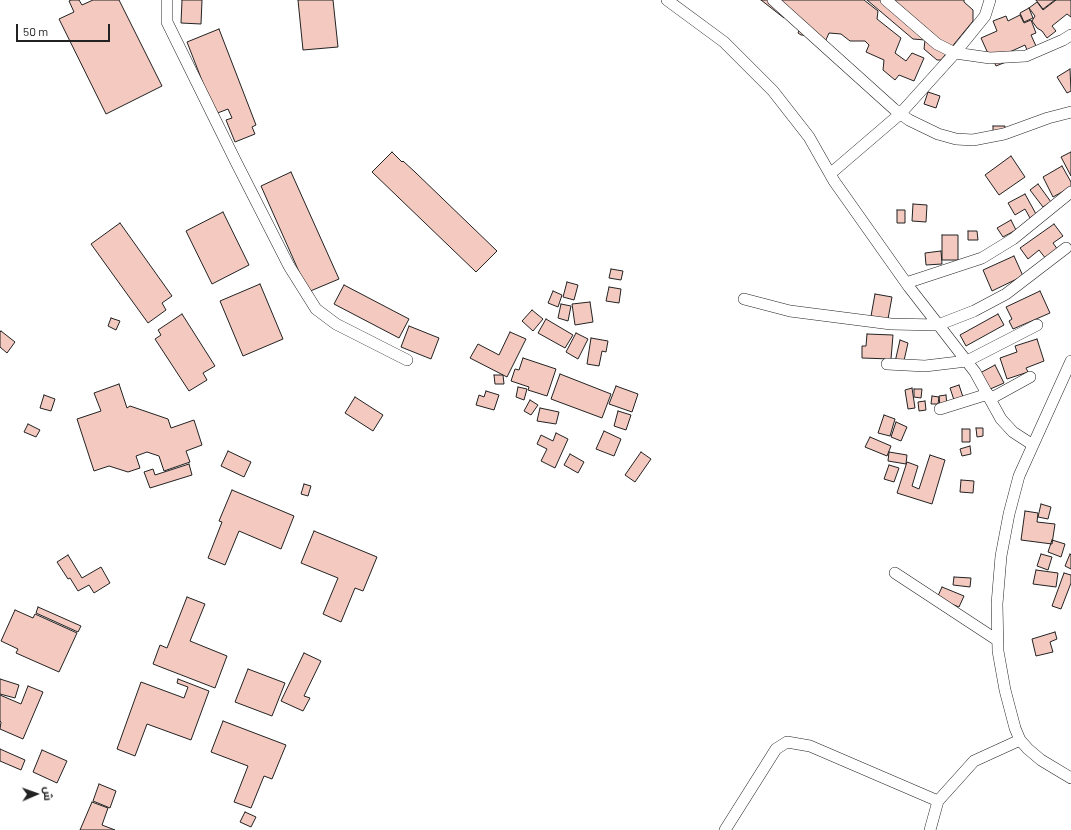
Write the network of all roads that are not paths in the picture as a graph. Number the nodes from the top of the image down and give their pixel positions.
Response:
1 (167, 0) edge
2 (667, 0) edge
3 (773, 0) edge
4 (886, 0) edge
5 (990, 0) edge
6 (1071, 35) edge
7 (955, 53) junction
8 (1071, 112) edge
9 (900, 114) junction
10 (830, 174) junction
11 (1071, 192) edge
12 (1066, 248) dead end
13 (906, 283) junction
14 (744, 299) dead end
15 (938, 325) junction
16 (1037, 325) dead end
17 (407, 360) dead end
18 (1071, 361) edge
19 (967, 362) junction
20 (887, 364) dead end
21 (1030, 377) dead end
22 (989, 397) junction
23 (940, 409) dead end
24 (1033, 445) junction
25 (895, 573) dead end
26 (997, 640) junction
27 (1020, 740) junction
28 (1056, 769) junction
29 (1071, 771) edge
30 (1071, 778) edge
31 (938, 801) junction
32 (725, 830) edge
33 (930, 830) edge

1 - 17 street
2 - 10 street
3 - 9 street
4 - 7 street
5 - 7 street
6 - 7 street
7 - 9 street
8 - 9 street
9 - 10 street
10 - 13 street
11 - 13 street
12 - 15 street
13 - 15 street
14 - 15 street
15 - 19 street
16 - 19 street
18 - 24 street
19 - 20 street
19 - 22 street
21 - 22 street
22 - 23 street
22 - 24 street
24 - 26 street
25 - 26 street
26 - 27 street
27 - 28 street
27 - 31 street
28 - 29 street
28 - 30 street
31 - 32 street
31 - 33 street

